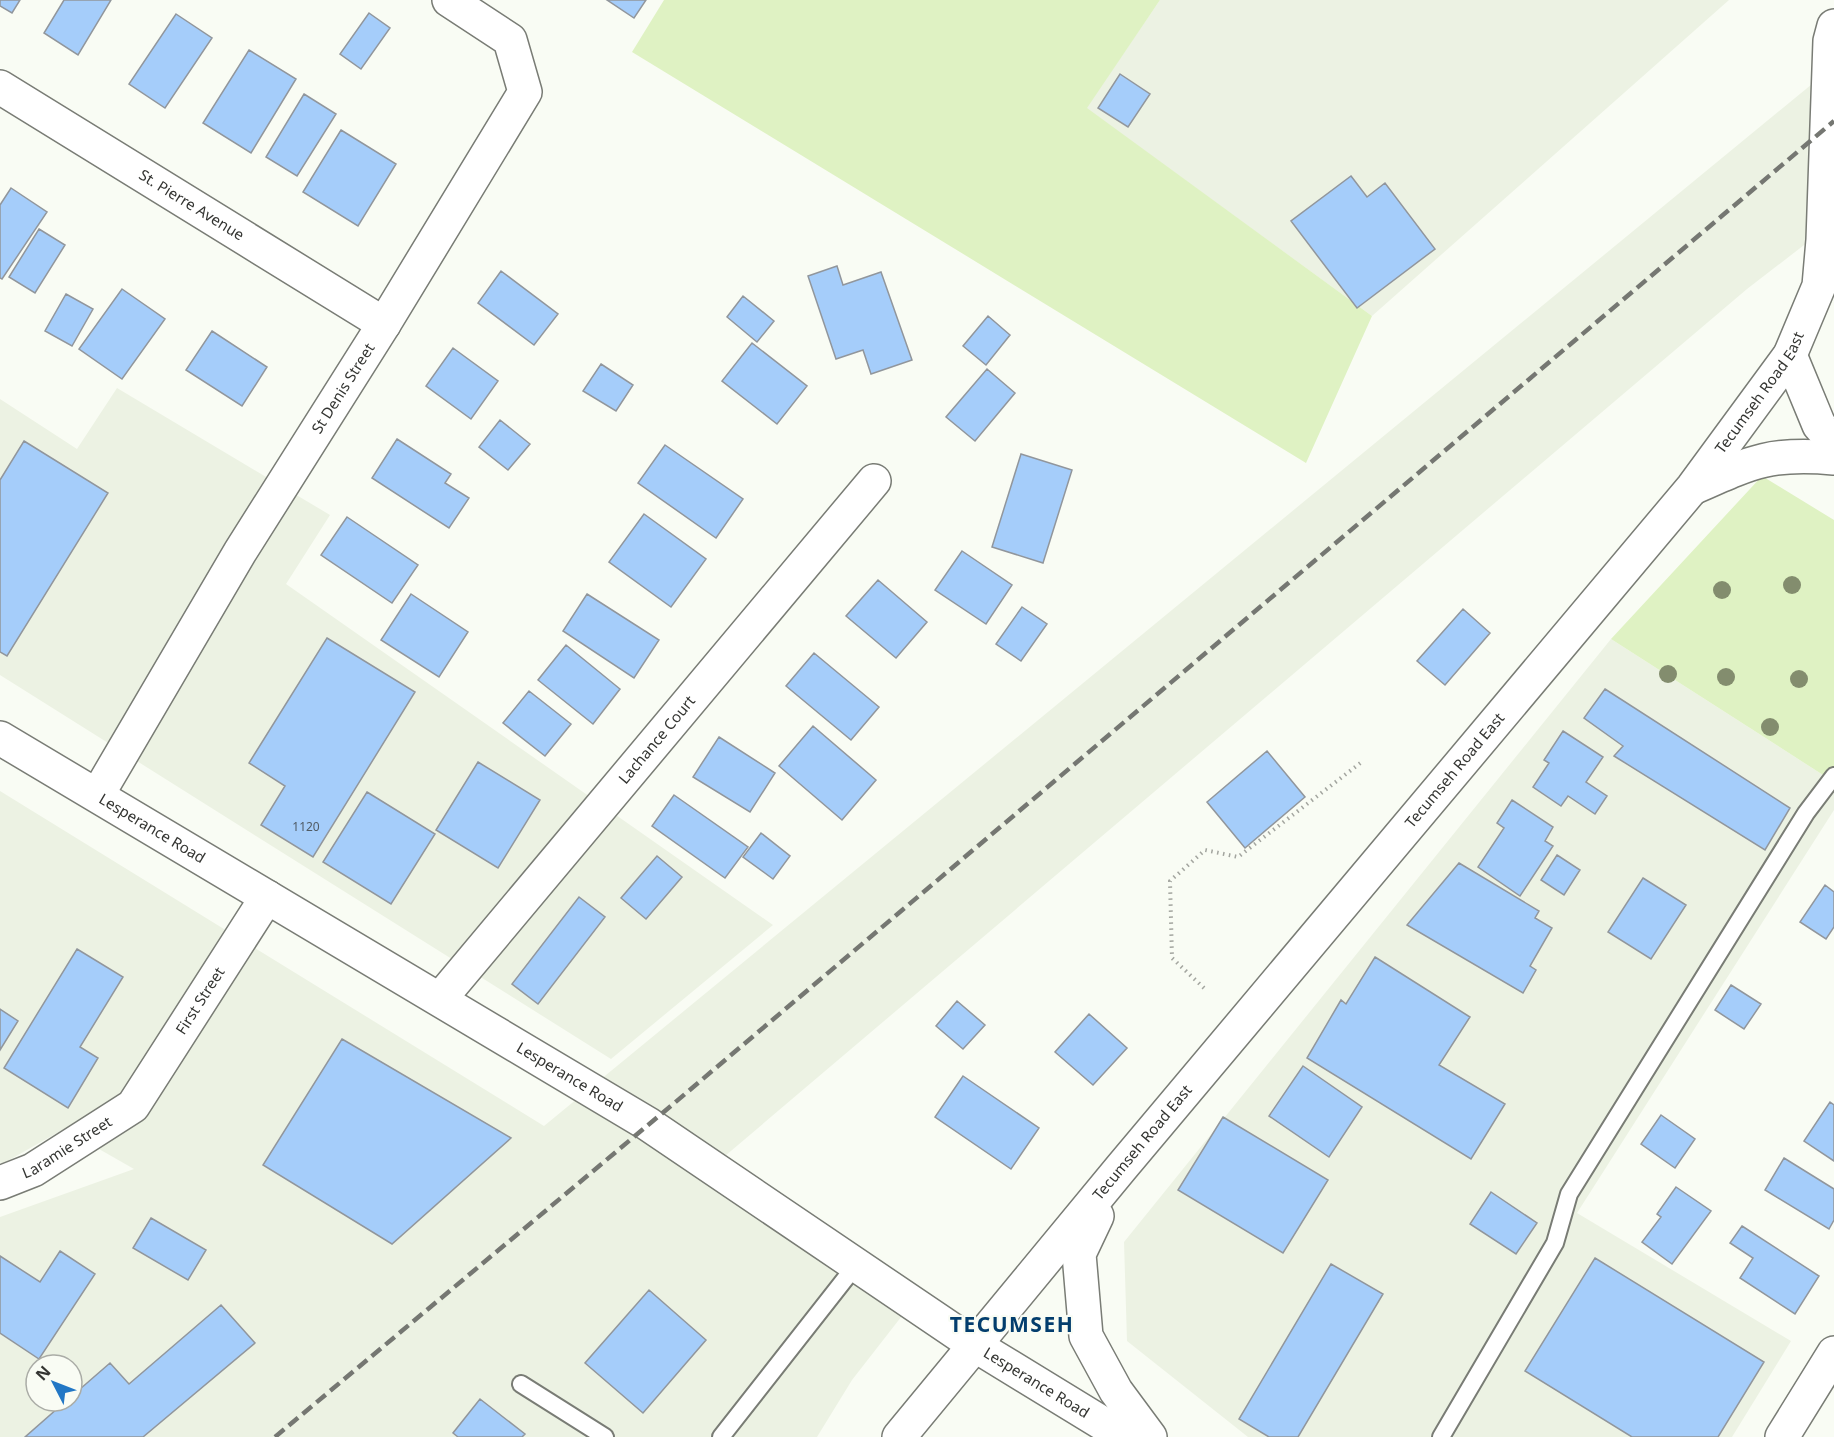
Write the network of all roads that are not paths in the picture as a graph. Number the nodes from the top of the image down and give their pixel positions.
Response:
1 (449, 0) edge
2 (1834, 26) edge
3 (0, 87) edge
4 (384, 324) junction
5 (1790, 355) junction
6 (1834, 442) edge
7 (1834, 458) edge
8 (874, 480) dead end
9 (1694, 488) junction
10 (0, 738) edge
11 (1834, 776) edge
12 (98, 794) junction
13 (267, 897) junction
14 (440, 999) junction
15 (133, 1106) joint
16 (1121, 1168) junction
17 (0, 1183) edge
18 (856, 1265) junction
19 (976, 1346) junction
20 (1834, 1353) edge
21 (521, 1384) dead end
22 (605, 1437) edge
23 (721, 1437) edge
24 (899, 1437) edge
25 (1125, 1437) edge
26 (1150, 1437) edge
27 (1441, 1437) edge
28 (1782, 1437) edge

1 - 4 main road, St Denis Street
2 - 5 main road, Tecumseh Road East
3 - 4 main road, St. Pierre Avenue
4 - 12 main road, St Denis Street
5 - 6 main road
5 - 9 main road, Tecumseh Road East
7 - 9 main road
8 - 14 main road, Lachance Court
9 - 16 main road, Tecumseh Road East
10 - 12 main road, Lesperance Road
11 - 27 lane
12 - 13 main road, Lesperance Road
13 - 14 main road, Lesperance Road
13 - 15 main road, First Street
14 - 18 main road, Lesperance Road
15 - 17 main road, Laramie Street
16 - 19 main road, Tecumseh Road East
16 - 26 main road
18 - 19 main road, Lesperance Road
18 - 23 lane
19 - 24 main road, Tecumseh Road East
19 - 25 main road, Lesperance Road
20 - 28 main road
21 - 22 lane

